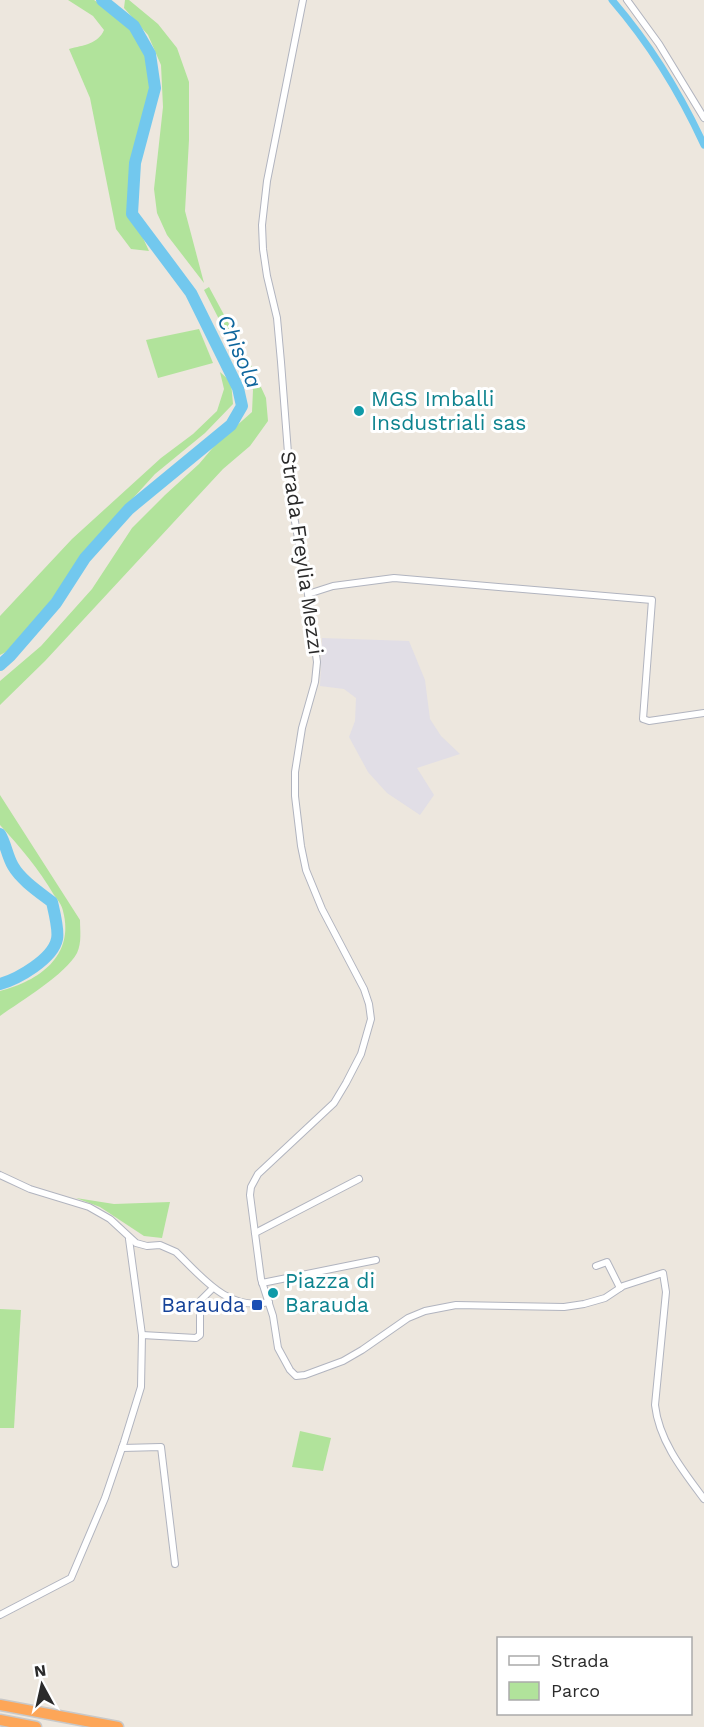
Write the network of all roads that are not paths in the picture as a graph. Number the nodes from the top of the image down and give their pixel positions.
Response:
1 (303, 0) edge
2 (627, 0) edge
3 (704, 118) edge
4 (308, 594) junction
5 (704, 713) edge
6 (0, 1175) edge
7 (359, 1179) dead end
8 (255, 1233) junction
9 (129, 1239) junction
10 (376, 1260) dead end
11 (596, 1266) dead end
12 (262, 1283) junction
13 (213, 1288) junction
14 (620, 1288) junction
15 (269, 1302) junction
16 (142, 1335) junction
17 (122, 1448) junction
18 (704, 1499) edge
19 (175, 1564) dead end
20 (0, 1615) edge
21 (0, 1705) edge
22 (0, 1720) edge
23 (36, 1727) edge
24 (118, 1727) edge

1 - 4 street, Strada Freylia Mezzi
2 - 3 street
4 - 5 street
4 - 8 street, Strada Freylia Mezzi
6 - 9 street
7 - 8 street
8 - 12 street, Strada Freylia Mezzi
9 - 13 street
9 - 16 street
10 - 12 street
11 - 14 street
12 - 15 street, Strada Freylia Mezzi
13 - 15 street
13 - 16 street
14 - 15 street, Strada Freylia Mezzi
14 - 18 street
16 - 17 street
17 - 19 street
17 - 20 street
21 - 24 highway
22 - 23 highway

